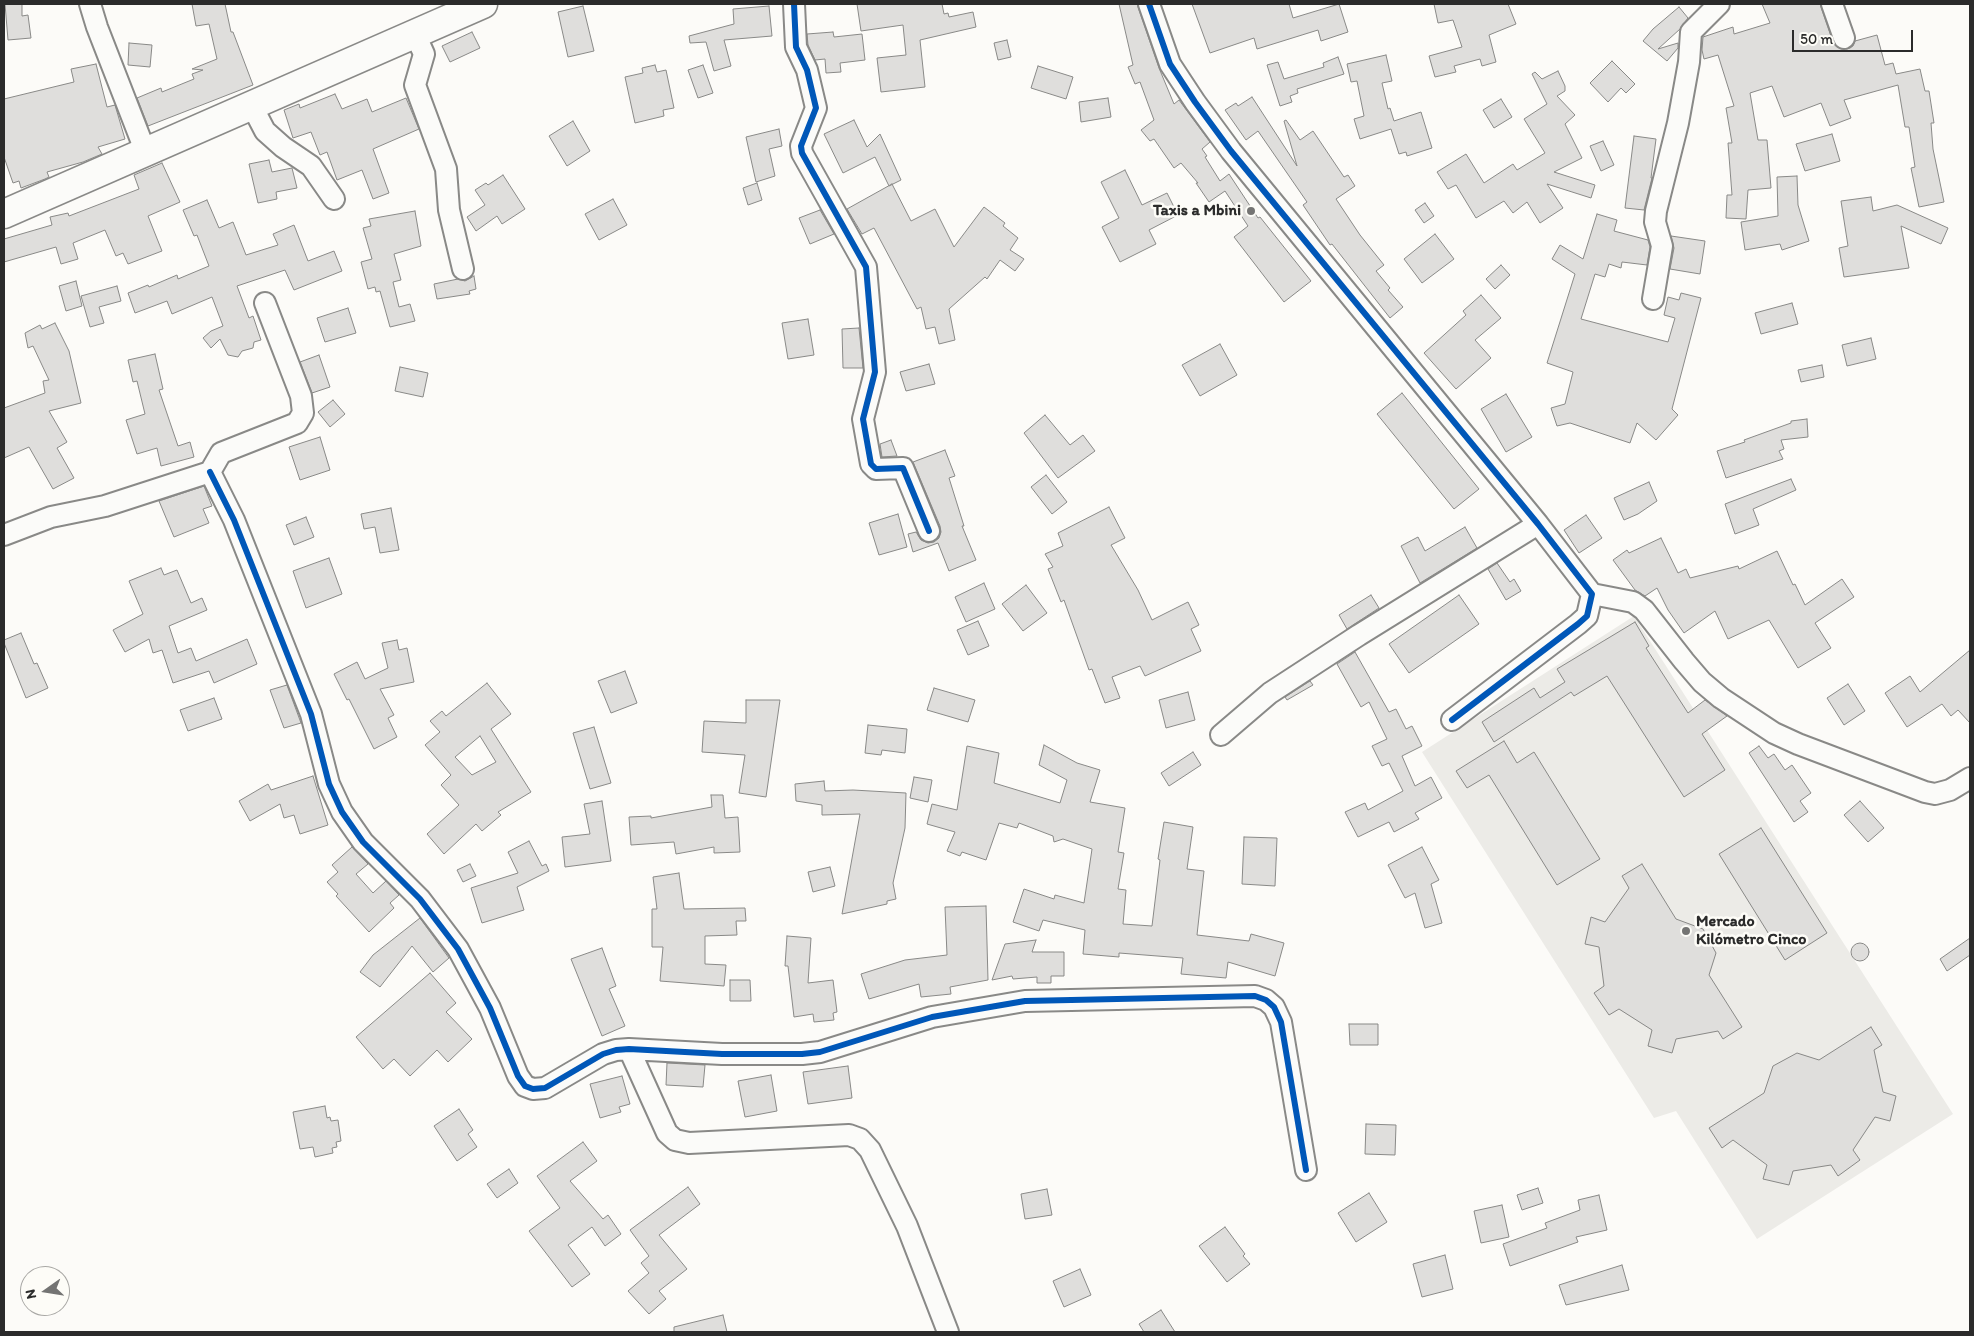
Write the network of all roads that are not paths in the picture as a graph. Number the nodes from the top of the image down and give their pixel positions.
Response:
1 (90, 4) edge
2 (483, 4) edge
3 (794, 4) edge
4 (1149, 4) edge
5 (1719, 4) edge
6 (1832, 4) edge
7 (415, 34) junction
8 (1844, 38) dead end
9 (252, 106) junction
10 (146, 153) junction
11 (334, 198) dead end
12 (4, 214) edge
13 (463, 269) dead end
14 (1653, 299) dead end
15 (265, 303) dead end
16 (210, 472) junction
17 (1538, 524) junction
18 (929, 531) dead end
19 (4, 535) edge
20 (1592, 594) junction
21 (1452, 720) dead end
22 (1221, 735) dead end
23 (1970, 778) edge
24 (630, 1049) junction
25 (1306, 1170) dead end
26 (948, 1332) edge

1 - 10 street
2 - 7 main road
3 - 18 street
4 - 17 street
5 - 14 street
6 - 8 street
7 - 9 main road
7 - 13 street
9 - 10 main road
9 - 11 street
10 - 12 main road
15 - 16 street
16 - 19 street
16 - 24 street
17 - 20 street
17 - 22 street
20 - 21 street
20 - 23 street
24 - 25 street
24 - 26 street

